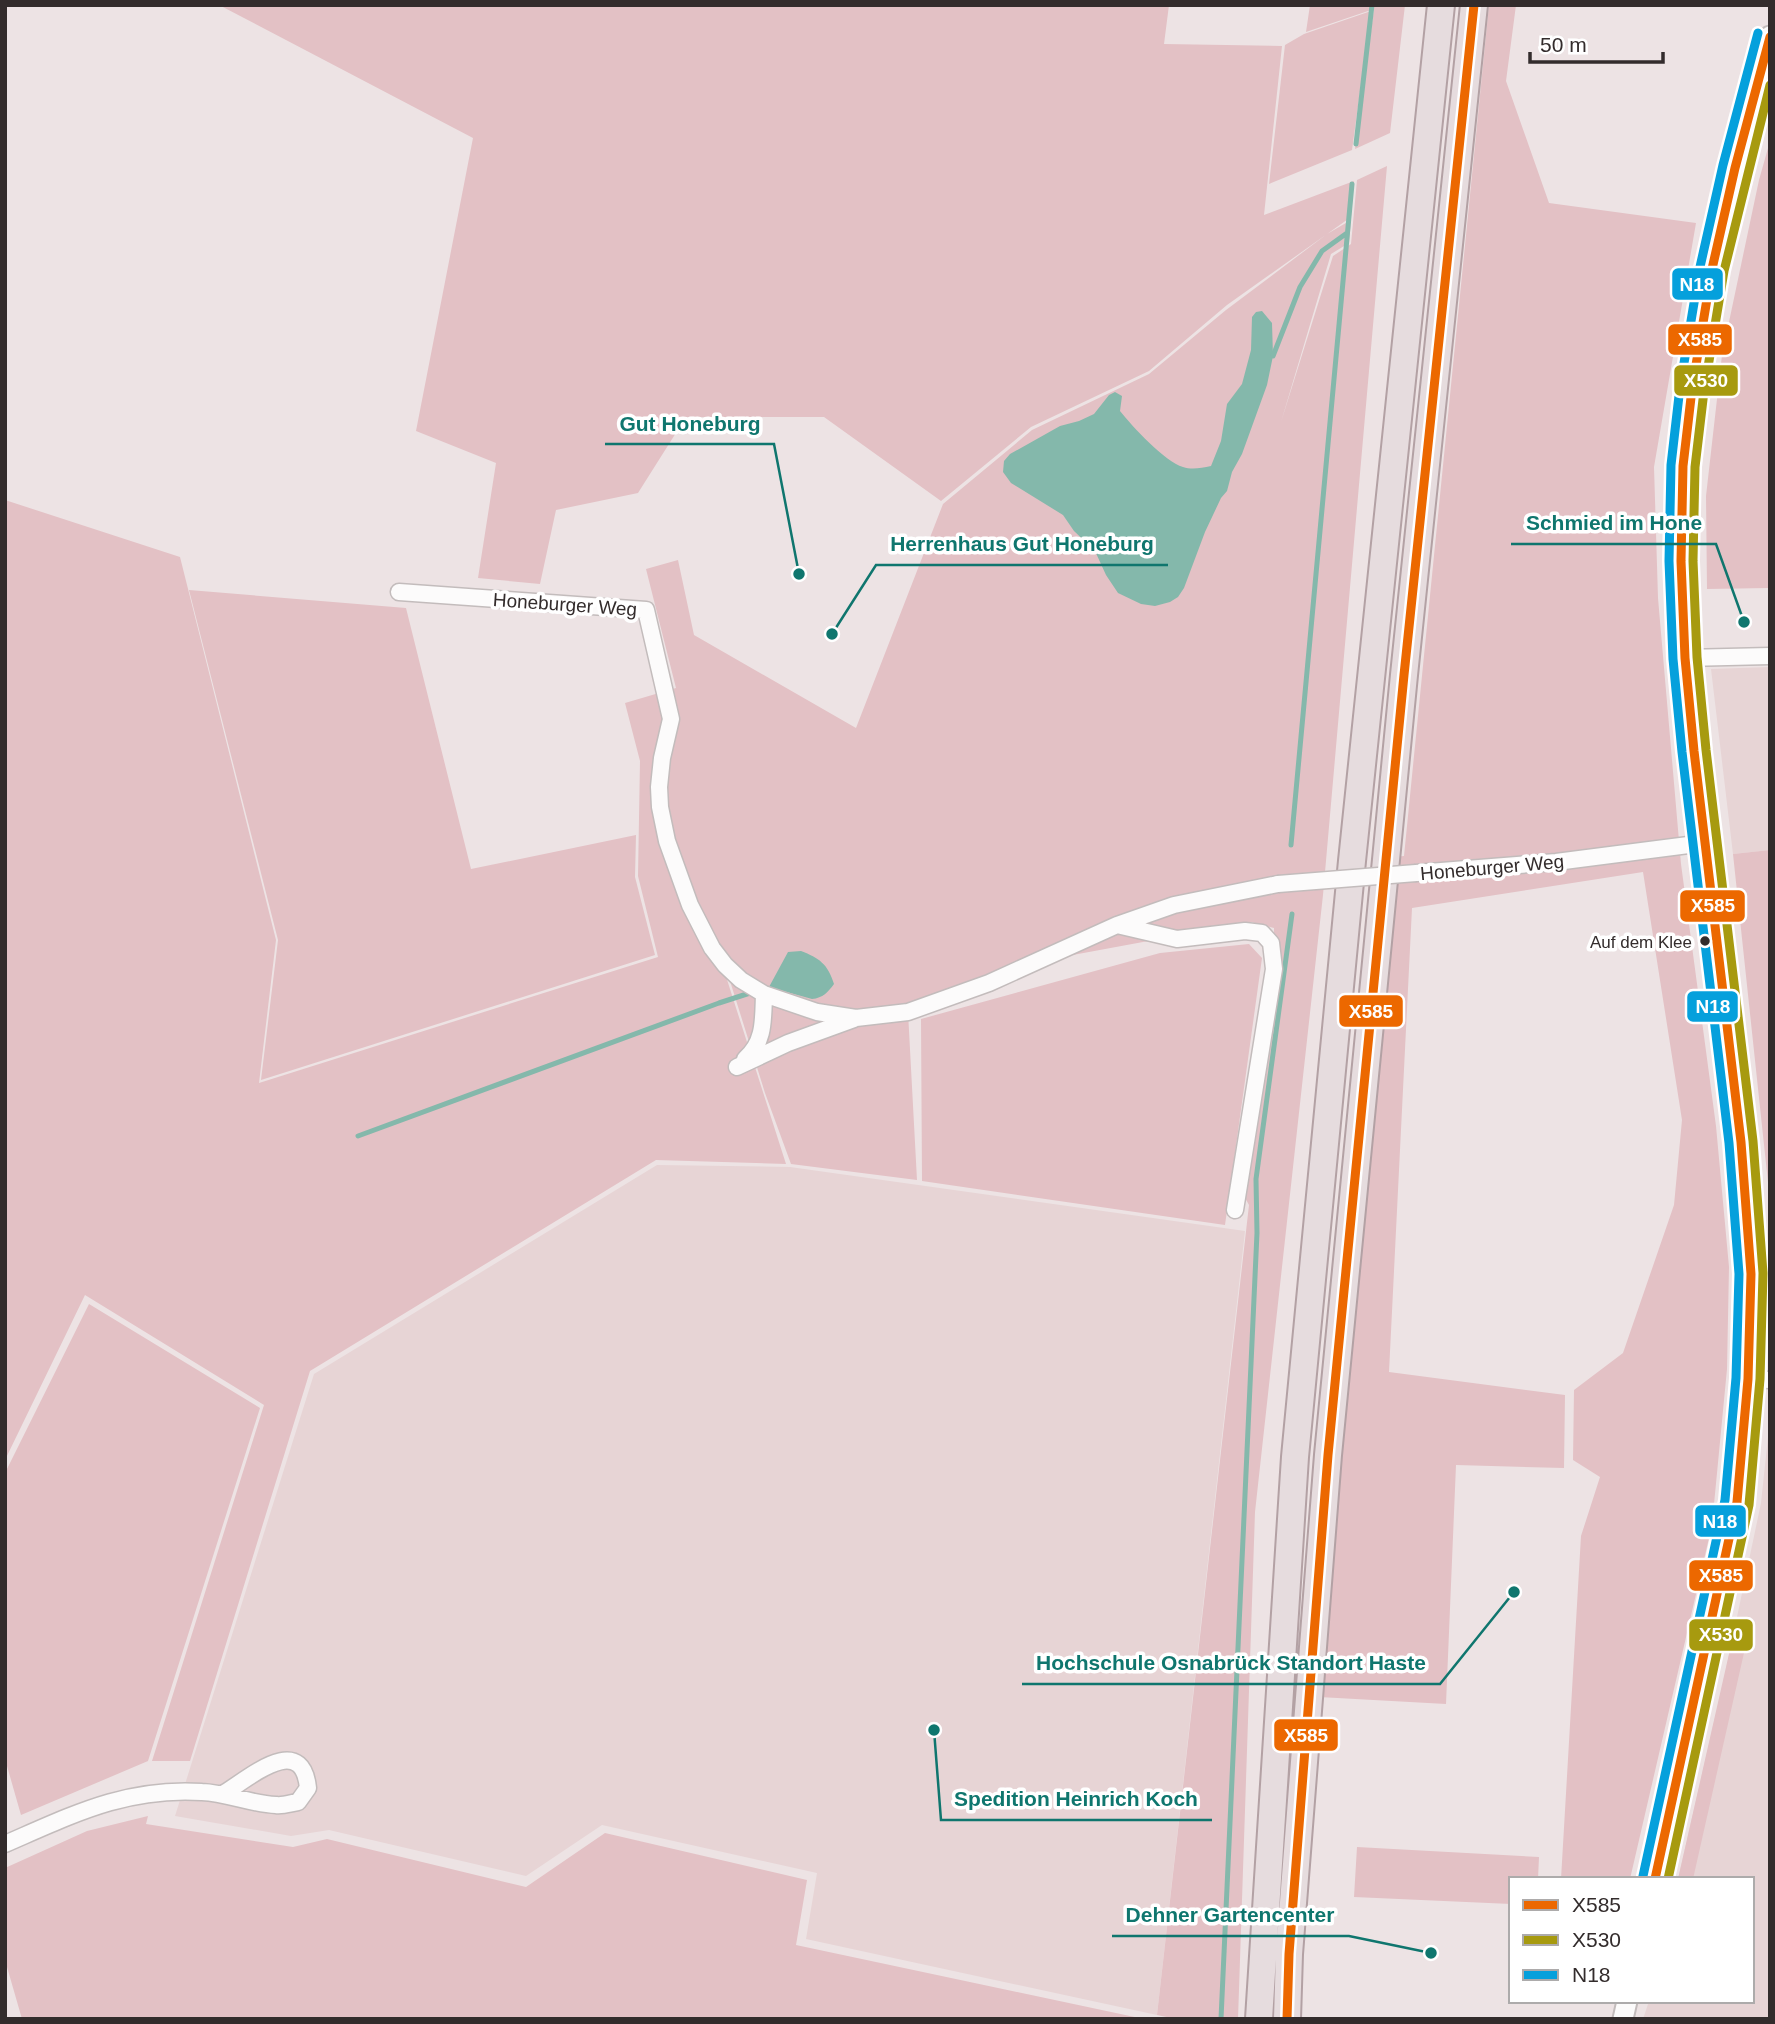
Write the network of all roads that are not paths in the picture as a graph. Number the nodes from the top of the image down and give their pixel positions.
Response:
1 (1441, 5) edge
2 (1474, 5) edge
3 (1770, 36) edge
4 (399, 592) dead end
5 (1770, 656) edge
6 (1685, 657) junction
7 (1704, 843) junction
8 (1117, 925) junction
9 (759, 991) junction
10 (856, 1018) junction
11 (1235, 1210) dead end
12 (1748, 1379) junction
13 (1770, 1380) edge
14 (223, 1794) junction
15 (5, 1844) edge
16 (1654, 1877) edge
17 (1259, 2019) edge
18 (1287, 2019) edge

1 - 17 highway
2 - 18 highway
3 - 6 street
4 - 9 street, Honeburger Weg
5 - 6 street
6 - 7 street
7 - 8 street, Honeburger Weg, bridge
7 - 12 street
8 - 10 street, Honeburger Weg
8 - 11 street
9 - 10 street, Honeburger Weg
9 - 10 street, Honeburger Weg
12 - 13 street
12 - 16 street
14 - 14 street
14 - 15 street

